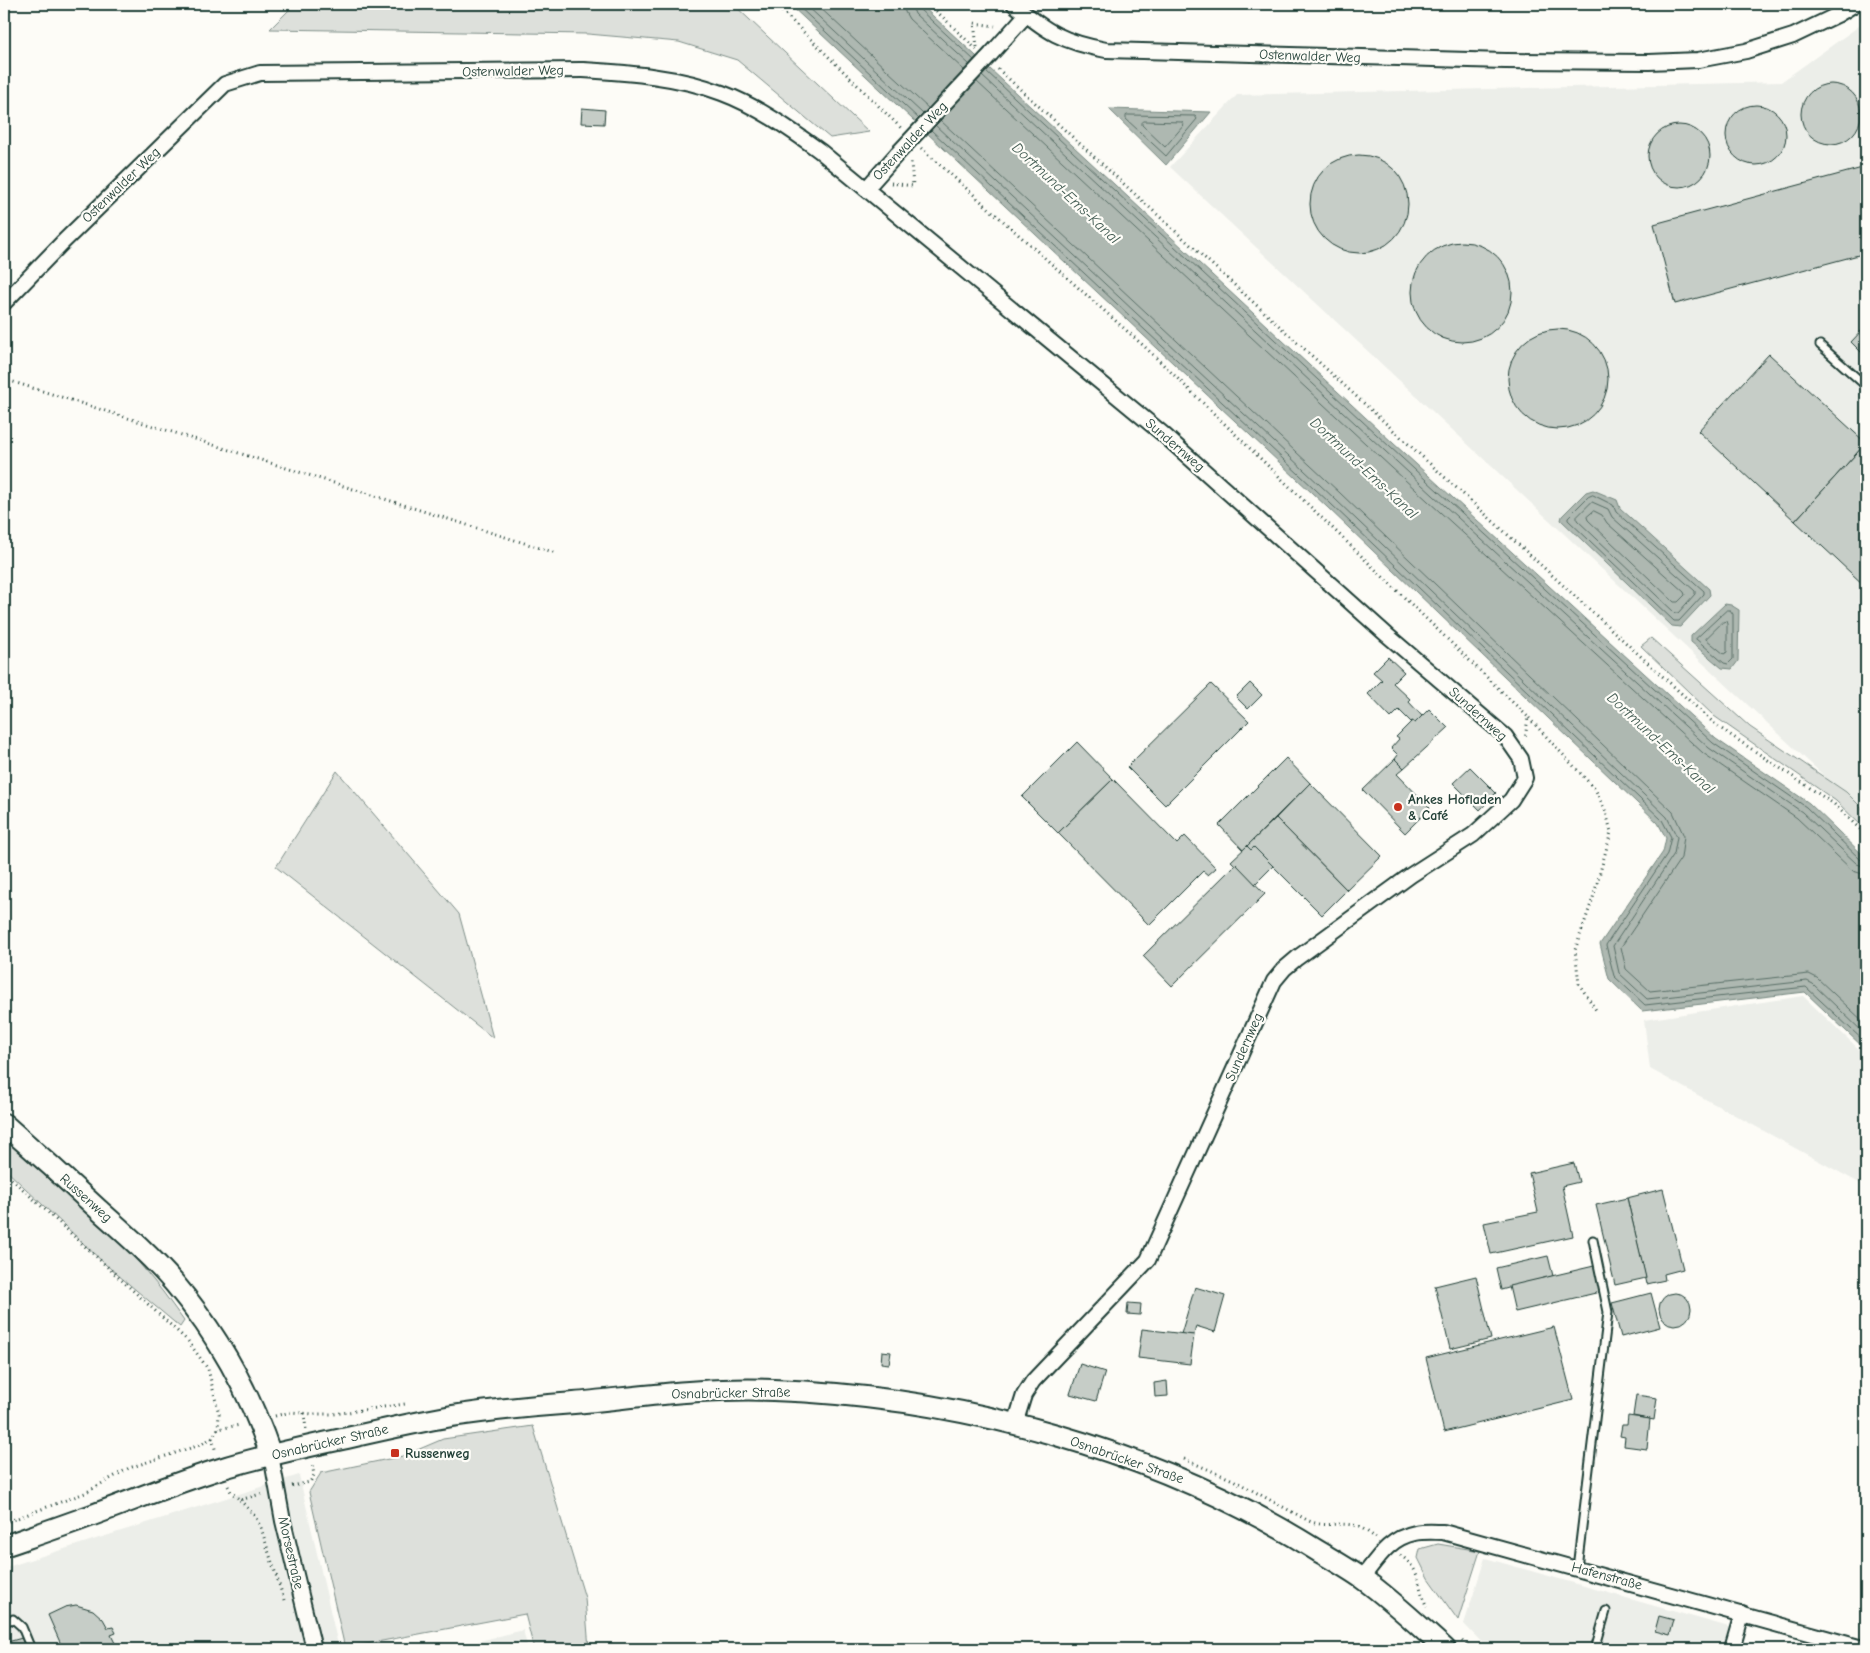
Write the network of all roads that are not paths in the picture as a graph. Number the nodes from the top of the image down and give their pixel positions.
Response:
1 (1014, 4) edge
2 (1855, 4) edge
3 (1026, 15) junction
4 (866, 189) junction
5 (4, 303) edge
6 (1820, 345) dead end
7 (1866, 386) edge
8 (4, 1124) edge
9 (1593, 1240) dead end
10 (1015, 1424) junction
11 (270, 1455) junction
12 (4, 1546) edge
13 (1577, 1568) junction
14 (1362, 1578) junction
15 (1606, 1611) dead end
16 (1742, 1614) junction
17 (4, 1622) edge
18 (1452, 1643) edge
19 (31, 1649) edge
20 (314, 1649) edge
21 (1595, 1649) edge
22 (1732, 1649) edge
23 (1866, 1649) edge

1 - 3 street
2 - 3 street, Ostenwalder Weg
3 - 4 street, Ostenwalder Weg, bridge
4 - 5 street, Ostenwalder Weg
4 - 10 street, Sundernweg
6 - 7 lane
8 - 11 main road, Russenweg
9 - 13 lane
10 - 11 main road, Osnabrücker Straße
10 - 14 main road, Osnabrücker Straße
11 - 12 main road, Osnabrücker Straße
11 - 20 street, Morsestraße
13 - 14 street, Hafenstraße
13 - 16 street, Hafenstraße
14 - 18 main road, Osnabrücker Straße
15 - 21 lane
16 - 22 street
16 - 23 street, Hafenstraße
17 - 19 lane

